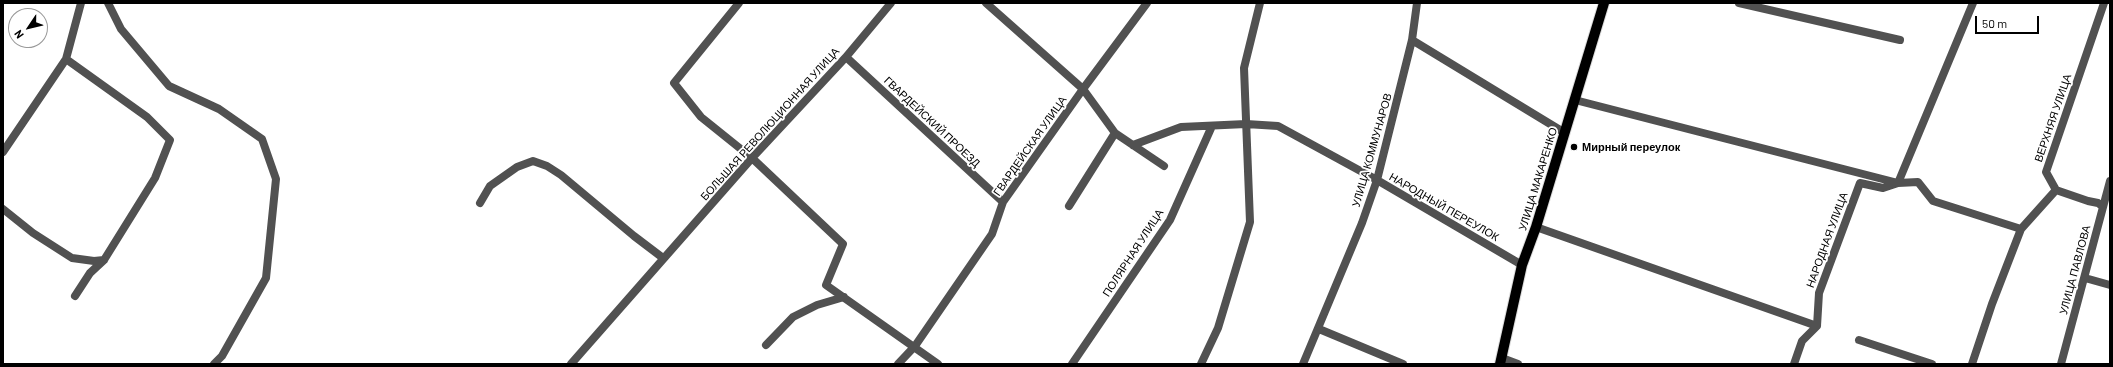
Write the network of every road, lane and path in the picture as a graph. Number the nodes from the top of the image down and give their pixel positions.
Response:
1 (81, 3) edge
2 (108, 3) edge
3 (739, 3) edge
4 (891, 3) edge
5 (986, 3) edge
6 (1147, 3) edge
7 (1260, 3) edge
8 (1604, 3) edge
9 (1739, 3) edge
10 (1973, 3) edge
11 (2104, 3) edge
12 (1415, 4) edge
13 (1412, 40) junction
14 (1900, 40) dead end
15 (846, 57) junction
16 (66, 59) junction
17 (1083, 89) junction
18 (1575, 100) junction
19 (1246, 124) junction
20 (1212, 126) junction
21 (1115, 133) junction
22 (1565, 133) junction
23 (1133, 145) junction
24 (3, 152) edge
25 (752, 158) junction
26 (1164, 166) dead end
27 (1377, 180) junction
28 (2110, 181) edge
29 (1898, 184) junction
30 (2056, 190) junction
31 (1003, 202) junction
32 (480, 203) dead end
33 (1069, 206) dead end
34 (2103, 207) junction
35 (3, 209) edge
36 (1536, 227) junction
37 (2021, 230) junction
38 (663, 258) junction
39 (104, 260) junction
40 (1522, 265) junction
41 (2085, 278) junction
42 (2110, 285) edge
43 (75, 296) dead end
44 (844, 297) junction
45 (1817, 326) junction
46 (1319, 329) junction
47 (1859, 340) dead end
48 (766, 346) dead end
49 (915, 346) junction
50 (1501, 361) edge
51 (575, 362) edge
52 (214, 364) edge
53 (898, 364) edge
54 (938, 364) edge
55 (1072, 364) edge
56 (1201, 364) edge
57 (1303, 364) edge
58 (1403, 364) edge
59 (1518, 364) edge
60 (1794, 364) edge
61 (1932, 364) edge
62 (1972, 364) edge
63 (2061, 364) edge

1 - 16 street
2 - 52 street
3 - 25 street
4 - 15 street, БОЛЬШАЯ РЕВОЛЮЦИОННАЯ УЛИЦА
5 - 17 street
6 - 17 street, ГВАРДЕЙСКАЯ УЛИЦА
7 - 19 street
8 - 18 main road, УЛИЦА МАКАРЕНКО
9 - 14 street
10 - 29 street
11 - 30 street, ВЕРХНЯЯ УЛИЦА
12 - 13 street, УЛИЦА КОММУНАРОВ
13 - 22 street
13 - 27 street, УЛИЦА КОММУНАРОВ
15 - 25 street, БОЛЬШАЯ РЕВОЛЮЦИОННАЯ УЛИЦА
15 - 31 street, ГВАРДЕЙСКИЙ ПРОЕЗД
16 - 24 street
16 - 39 street
17 - 21 street
17 - 31 street, ГВАРДЕЙСКАЯ УЛИЦА
18 - 22 main road, УЛИЦА МАКАРЕНКО
18 - 29 street
19 - 20 street, НАРОДНЫЙ ПЕРЕУЛОК
19 - 27 street, НАРОДНЫЙ ПЕРЕУЛОК
19 - 56 street
20 - 23 street, НАРОДНЫЙ ПЕРЕУЛОК
20 - 55 street, ПОЛЯРНАЯ УЛИЦА
21 - 23 street
21 - 33 street
22 - 36 main road, УЛИЦА МАКАРЕНКО
23 - 26 street
25 - 38 street, БОЛЬШАЯ РЕВОЛЮЦИОННАЯ УЛИЦА
25 - 44 street
27 - 40 street, НАРОДНЫЙ ПЕРЕУЛОК
27 - 46 street, УЛИЦА КОММУНАРОВ
28 - 34 street, УЛИЦА ПАВЛОВА
29 - 37 street
29 - 45 street, НАРОДНАЯ УЛИЦА
30 - 34 street
30 - 37 street
31 - 49 street, ГВАРДЕЙСКАЯ УЛИЦА
32 - 38 street
34 - 41 street, УЛИЦА ПАВЛОВА
35 - 39 street
36 - 40 main road, УЛИЦА МАКАРЕНКО
36 - 45 street
37 - 62 street
38 - 51 street, БОЛЬШАЯ РЕВОЛЮЦИОННАЯ УЛИЦА
39 - 43 street
40 - 50 main road, УЛИЦА МАКАРЕНКО
41 - 42 street
41 - 63 street, УЛИЦА ПАВЛОВА
44 - 48 street
44 - 49 street
45 - 60 street
46 - 57 street, УЛИЦА КОММУНАРОВ
46 - 58 street
47 - 61 street
49 - 53 street, ГВАРДЕЙСКАЯ УЛИЦА
49 - 54 street
50 - 59 street

